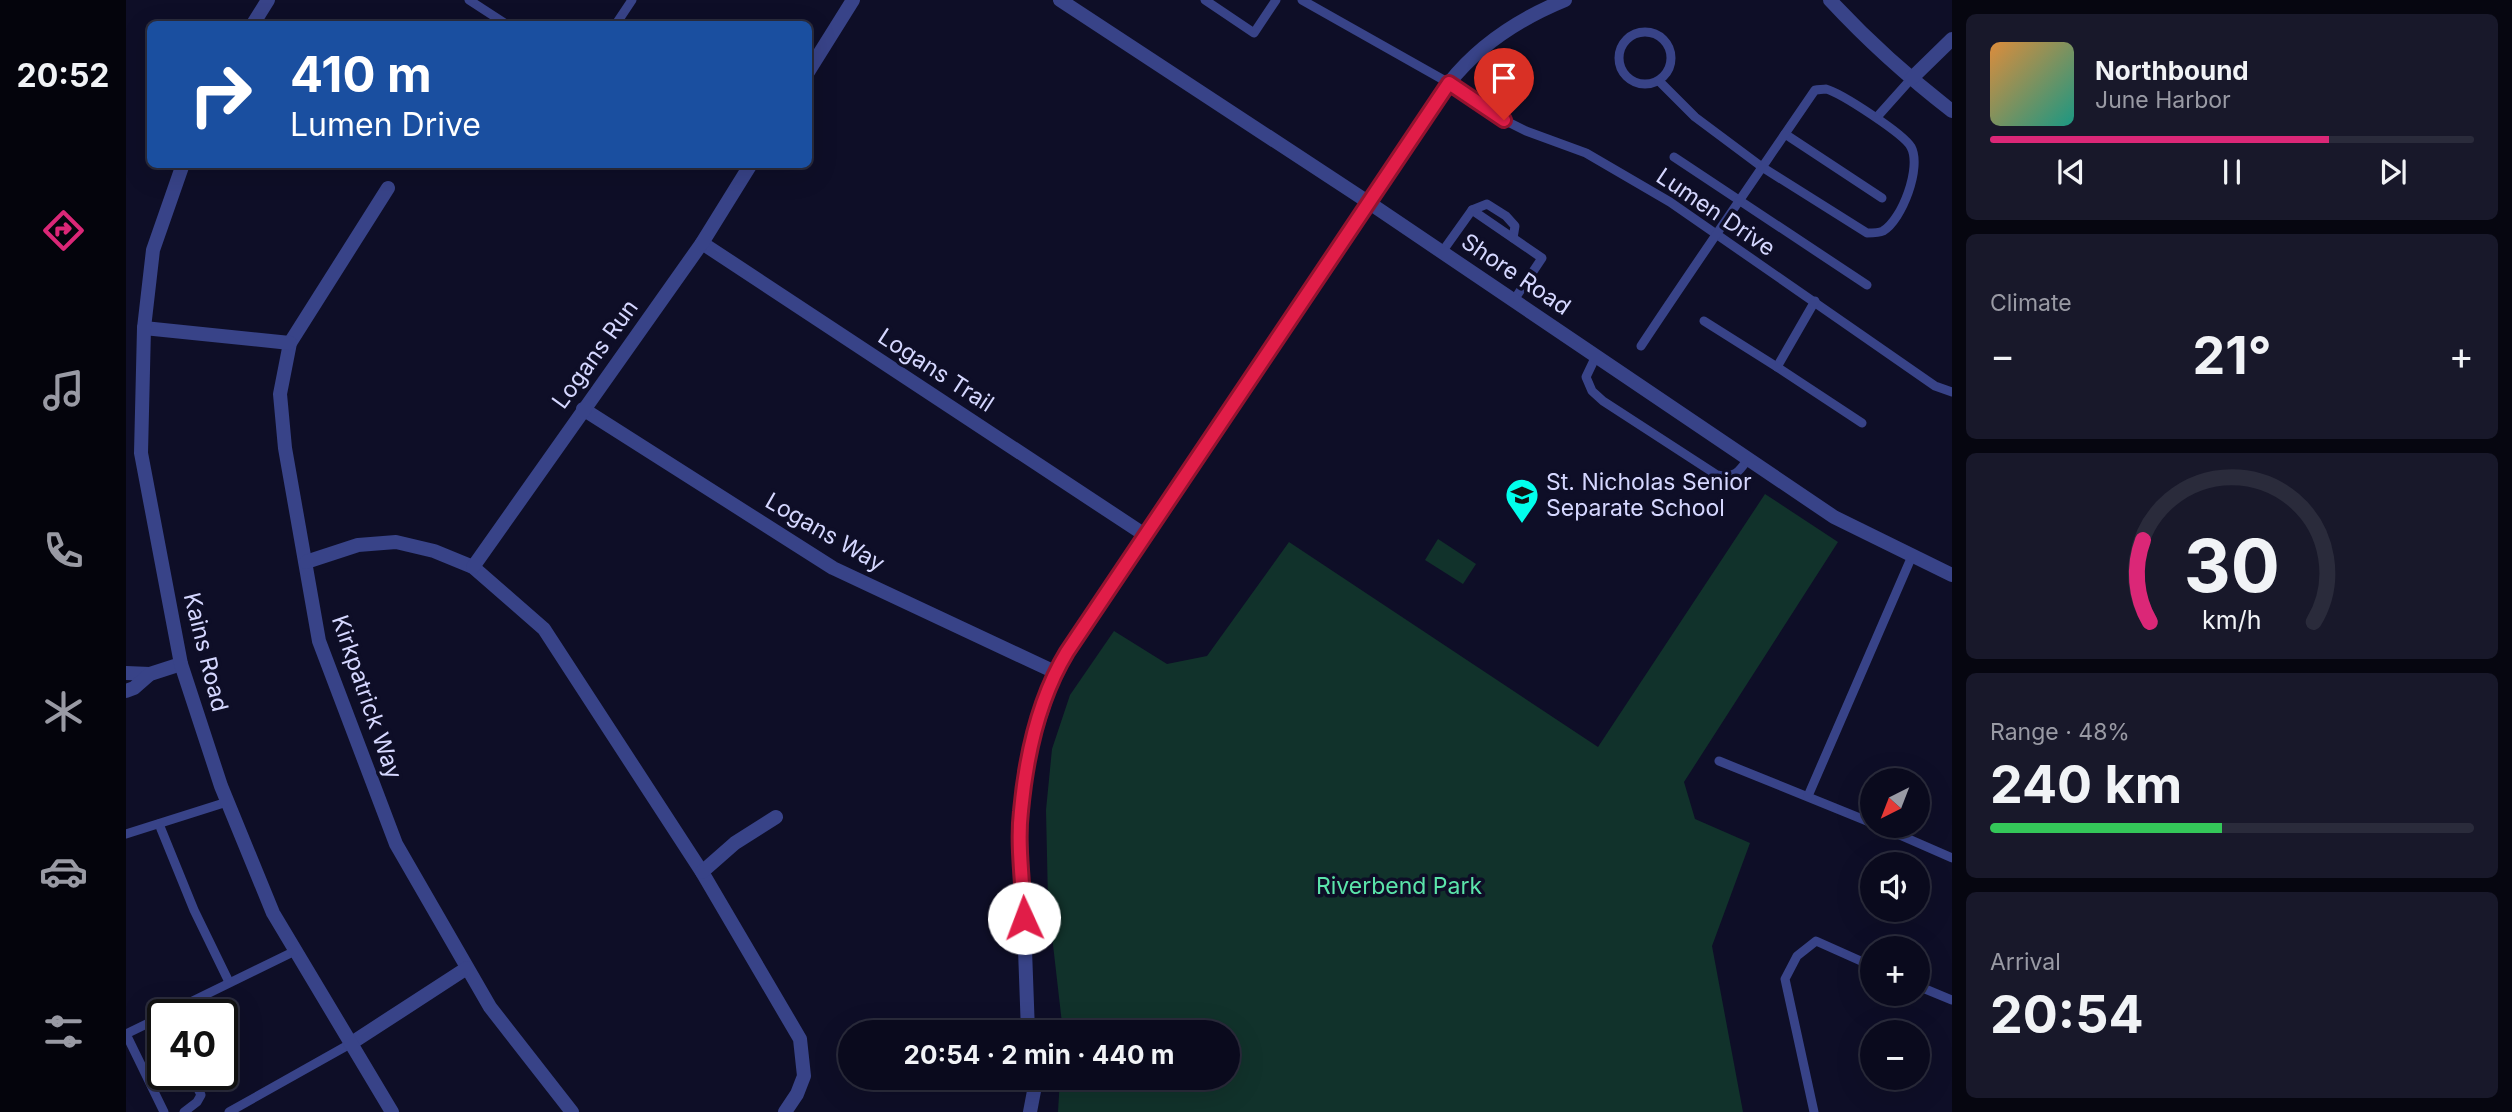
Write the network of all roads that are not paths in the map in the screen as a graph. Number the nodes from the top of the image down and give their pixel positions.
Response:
1 (268, 0) edge
2 (469, 0) edge
3 (632, 0) edge
4 (853, 0) edge
5 (1060, 0) edge
6 (1205, 0) edge
7 (1276, 0) edge
8 (1302, 0) edge
9 (1564, 0) edge
10 (1830, 0) edge
11 (255, 21) edge
12 (501, 21) edge
13 (618, 21) edge
14 (1952, 39) edge
15 (812, 66) edge
16 (1911, 79) junction
17 (1659, 81) junction
18 (1449, 83) junction
19 (1952, 111) edge
20 (1877, 117) junction
21 (1785, 134) junction
22 (1674, 156) dead end
23 (1762, 167) junction
24 (182, 168) edge
25 (749, 168) edge
26 (388, 188) dead end
27 (1882, 198) dead end
28 (1740, 200) junction
29 (1368, 202) junction
30 (1472, 210) junction
31 (1716, 234) junction
32 (1513, 238) junction
33 (702, 243) junction
34 (1442, 252) junction
35 (1867, 285) dead end
36 (1514, 300) junction
37 (1815, 301) junction
38 (1704, 321) dead end
39 (144, 328) junction
40 (290, 344) junction
41 (1641, 345) dead end
42 (1596, 356) junction
43 (1777, 367) junction
44 (1952, 392) edge
45 (583, 409) junction
46 (1862, 423) dead end
47 (1748, 459) junction
48 (1145, 535) junction
49 (1912, 556) junction
50 (306, 562) junction
51 (473, 567) junction
52 (1952, 576) edge
53 (181, 664) junction
54 (1055, 672) junction
55 (126, 673) edge
56 (150, 674) junction
57 (126, 691) edge
58 (1719, 761) dead end
59 (1808, 796) junction
60 (227, 802) junction
61 (776, 817) dead end
62 (1860, 818) edge
63 (159, 824) junction
64 (126, 834) edge
65 (1906, 838) edge
66 (1952, 858) edge
67 (702, 872) junction
68 (295, 951) junction
69 (1860, 961) edge
70 (467, 968) junction
71 (229, 982) junction
72 (1930, 991) edge
73 (197, 999) edge
74 (1952, 1000) edge
75 (1028, 1020) edge
76 (147, 1024) edge
77 (126, 1034) edge
78 (350, 1044) junction
79 (199, 1090) edge
80 (1034, 1090) edge
81 (164, 1112) edge
82 (184, 1112) edge
83 (229, 1112) edge
84 (392, 1112) edge
85 (572, 1112) edge
86 (785, 1112) edge
87 (1030, 1112) edge
88 (1814, 1112) edge

1 - 11 street
2 - 12 lane
3 - 13 lane
4 - 15 street
5 - 29 street, Shore Road
6 - 7 lane
8 - 18 lane, Lumen Drive
9 - 18 street
10 - 16 street
14 - 16 street
16 - 19 street
16 - 20 lane
17 - 17 lane
17 - 23 lane
18 - 29 street
18 - 31 lane, Lumen Drive
20 - 21 lane
20 - 23 lane
21 - 23 lane
21 - 27 lane
22 - 28 lane
23 - 28 lane
24 - 39 street, Kains Road
25 - 33 street, Logans Run
26 - 40 street, Kirkpatrick Way
28 - 31 lane
28 - 35 lane
29 - 34 street, Shore Road
29 - 48 street
30 - 32 lane
30 - 32 lane
30 - 34 lane
31 - 37 lane, Lumen Drive
31 - 41 lane
32 - 36 lane
33 - 45 street, Logans Run
33 - 48 street, Logans Trail
34 - 36 street, Shore Road
36 - 42 street, Shore Road
37 - 43 lane
37 - 44 lane, Lumen Drive
38 - 43 lane
39 - 40 street
39 - 53 street, Kains Road
40 - 50 street, Kirkpatrick Way
42 - 47 street, Shore Road
42 - 47 lane
43 - 46 lane
45 - 51 street, Logans Run
45 - 54 street, Logans Way
47 - 49 street, Shore Road
48 - 54 street
49 - 52 street, Shore Road
49 - 59 lane
50 - 51 street
50 - 70 street, Kirkpatrick Way
51 - 67 street
53 - 56 street
53 - 60 street, Kains Road
54 - 75 street
55 - 56 street
56 - 57 street
58 - 59 lane
59 - 62 lane
60 - 63 lane
60 - 68 street, Kains Road
61 - 67 street
63 - 64 lane
63 - 71 lane
65 - 66 lane
67 - 86 street
68 - 71 lane
68 - 78 street, Kains Road
69 - 88 lane
70 - 78 street
70 - 85 street, Kirkpatrick Way
71 - 73 lane
72 - 74 lane
76 - 77 lane
77 - 81 lane
78 - 83 lane
78 - 84 street, Kains Road
79 - 82 lane
80 - 87 street

